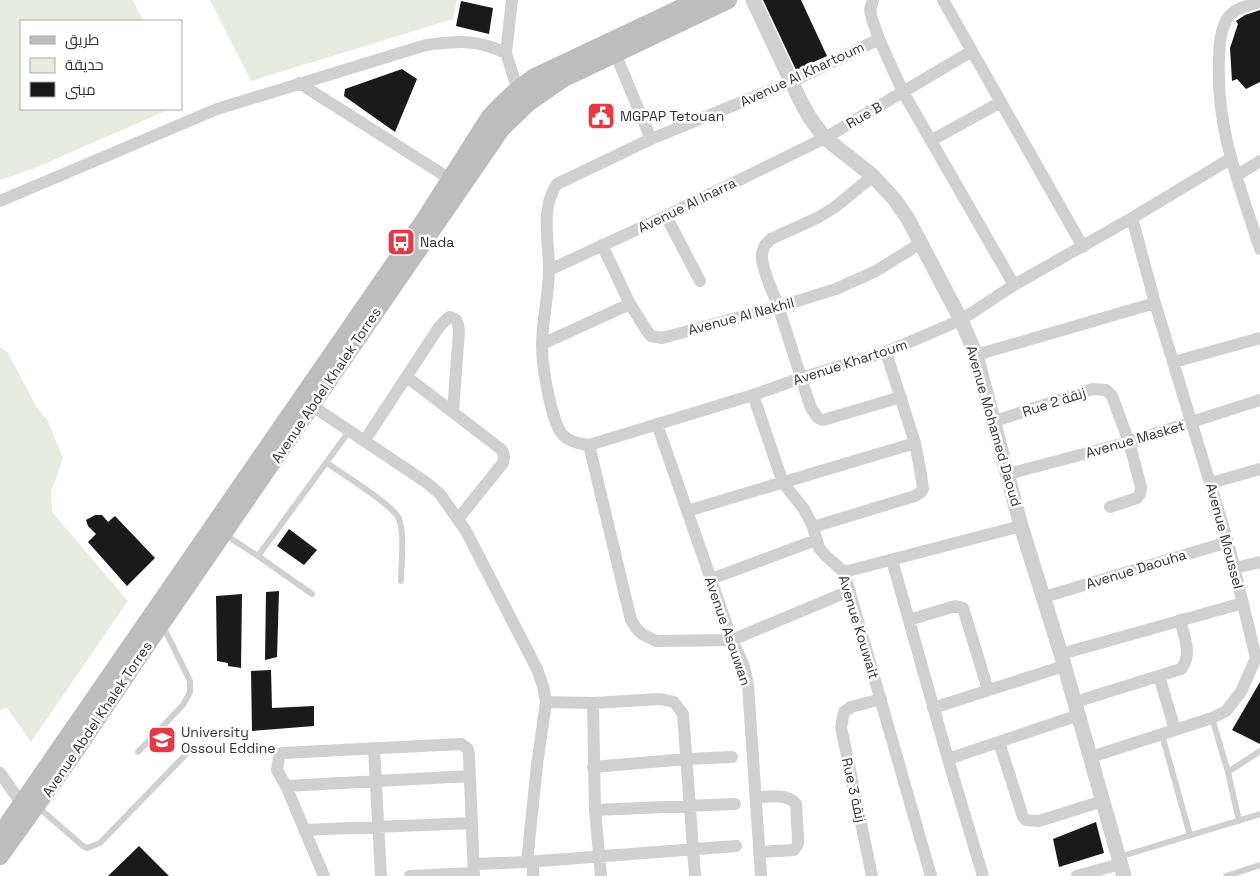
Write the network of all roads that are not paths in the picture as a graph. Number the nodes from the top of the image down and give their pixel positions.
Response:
1 (512, 0) edge
2 (698, 0) edge
3 (728, 0) edge
4 (753, 0) edge
5 (873, 0) edge
6 (943, 0) edge
7 (1260, 2) edge
8 (879, 38) junction
9 (972, 51) junction
10 (506, 53) junction
11 (615, 53) junction
12 (791, 82) junction
13 (299, 83) junction
14 (517, 90) junction
15 (903, 92) junction
16 (1001, 102) junction
17 (524, 107) junction
18 (825, 138) junction
19 (651, 139) junction
20 (932, 140) junction
21 (1230, 160) junction
22 (1260, 161) edge
23 (873, 176) junction
24 (1236, 176) junction
25 (450, 179) junction
26 (0, 201) edge
27 (666, 216) junction
28 (1132, 218) junction
29 (1257, 225) edge
30 (921, 243) junction
31 (602, 246) junction
32 (1083, 247) junction
33 (1260, 249) edge
34 (549, 270) junction
35 (700, 280) dead end
36 (1014, 285) junction
37 (1155, 303) junction
38 (630, 304) junction
39 (778, 307) junction
40 (961, 320) junction
41 (1260, 338) edge
42 (542, 344) junction
43 (886, 352) junction
44 (976, 355) junction
45 (1174, 362) junction
46 (408, 377) junction
47 (801, 378) junction
48 (753, 395) junction
49 (901, 397) junction
50 (1260, 400) edge
51 (307, 402) junction
52 (453, 411) junction
53 (994, 421) junction
54 (1191, 423) junction
55 (657, 424) junction
56 (350, 430) junction
57 (365, 440) junction
58 (1128, 442) junction
59 (915, 443) junction
60 (589, 445) junction
61 (326, 463) junction
62 (1260, 469) edge
63 (1008, 474) junction
64 (783, 482) junction
65 (1211, 483) junction
66 (1110, 507) dead end
67 (687, 511) junction
68 (458, 519) junction
69 (1021, 526) junction
70 (813, 527) junction
71 (218, 530) junction
72 (816, 540) junction
73 (1228, 542) junction
74 (258, 556) junction
75 (892, 560) junction
76 (1260, 562) edge
77 (1235, 568) junction
78 (844, 572) junction
79 (711, 579) junction
80 (401, 581) dead end
81 (849, 591) junction
82 (312, 594) dead end
83 (1044, 597) junction
84 (1243, 603) junction
85 (909, 620) junction
86 (1180, 620) junction
87 (162, 623) junction
88 (732, 640) junction
89 (1258, 658) edge
90 (1063, 660) junction
91 (1159, 676) junction
92 (988, 690) junction
93 (881, 699) junction
94 (546, 702) junction
95 (593, 703) junction
96 (933, 708) junction
97 (1077, 708) junction
98 (1212, 718) junction
99 (1175, 730) junction
100 (1162, 735) junction
101 (999, 742) junction
102 (374, 748) junction
103 (190, 750) dead end
104 (1260, 751) edge
105 (138, 752) dead end
106 (732, 757) dead end
107 (1091, 757) junction
108 (687, 759) junction
109 (948, 759) junction
110 (593, 767) junction
111 (0, 772) edge
112 (1228, 772) junction
113 (470, 776) junction
114 (376, 780) junction
115 (286, 786) junction
116 (757, 797) junction
117 (1103, 800) junction
118 (736, 804) dead end
119 (30, 805) junction
120 (690, 806) junction
121 (595, 810) junction
122 (1260, 814) edge
123 (1239, 821) junction
124 (472, 823) junction
125 (379, 827) junction
126 (304, 830) junction
127 (0, 835) edge
128 (1190, 835) junction
129 (736, 846) dead end
130 (693, 850) junction
131 (760, 852) junction
132 (0, 856) edge
133 (600, 856) junction
134 (530, 862) junction
135 (1260, 865) edge
136 (1121, 866) edge
137 (474, 871) edge
138 (324, 876) edge
139 (381, 876) edge
140 (410, 876) edge
141 (533, 876) edge
142 (601, 876) edge
143 (695, 876) edge
144 (761, 876) edge
145 (872, 876) edge
146 (931, 876) edge
147 (983, 876) edge
148 (1076, 876) edge
149 (1226, 876) edge

1 - 10 street
2 - 14 main road, Avenue Abdel Khalek Torres
3 - 11 main road, Avenue Abdel Khalek Torres
4 - 12 street, Avenue Mohamed Daoud
5 - 8 street
6 - 9 street
7 - 21 street
8 - 12 street, Avenue Al Khartoum
8 - 15 street
9 - 15 street, Rue B
9 - 16 street
10 - 13 street
10 - 14 street
11 - 17 main road, Avenue Abdel Khalek Torres
11 - 19 street
12 - 18 street, Avenue Mohamed Daoud
12 - 19 street, Avenue Al Khartoum
13 - 25 street
13 - 26 street
14 - 17 street
14 - 25 main road, Avenue Abdel Khalek Torres
15 - 18 street, Rue B
15 - 20 street
16 - 20 street
16 - 32 street
17 - 51 main road, Avenue Abdel Khalek Torres
18 - 23 street, Avenue Mohamed Daoud
18 - 27 street, Avenue Al Inarra
19 - 34 street, Avenue Al Khartoum
20 - 36 street
21 - 24 street
21 - 28 street, Avenue Khartoum
22 - 24 street
23 - 30 street, Avenue Mohamed Daoud
23 - 39 street
24 - 29 street
25 - 51 main road, Avenue Abdel Khalek Torres
27 - 31 street, Avenue Al Inarra
27 - 35 street
28 - 32 street, Avenue Khartoum
28 - 37 street, Avenue Moussel
29 - 33 street
30 - 39 street, Avenue Al Nakhil
30 - 40 street, Avenue Mohamed Daoud
31 - 34 street, Avenue Al Inarra
31 - 38 street, Avenue Al Nakhil
32 - 36 street, Avenue Khartoum
34 - 42 street
36 - 40 street, Avenue Khartoum
37 - 44 street
37 - 45 street, Avenue Moussel
38 - 39 street, Avenue Al Nakhil
38 - 42 street
39 - 47 street
40 - 43 street, Avenue Khartoum
40 - 44 street, Avenue Mohamed Daoud
41 - 45 street
42 - 60 street
43 - 47 street, Avenue Khartoum
43 - 49 street
44 - 53 street, Avenue Mohamed Daoud
45 - 54 street, Avenue Moussel
46 - 52 street
46 - 52 street
46 - 57 street
47 - 48 street, Avenue Khartoum
47 - 49 street
48 - 55 street, Avenue Khartoum
48 - 64 street, Avenue Kouwait
49 - 59 street
50 - 54 street, Avenue Masket
51 - 56 street
51 - 71 main road, Avenue Abdel Khalek Torres
52 - 68 street
53 - 58 street, Rue 2 زنقة
53 - 63 street, Avenue Mohamed Daoud
54 - 58 street, Avenue Masket
54 - 65 street, Avenue Moussel
55 - 60 street, Avenue Khartoum
55 - 67 street, Avenue Asouwan
56 - 57 street
56 - 61 lane
57 - 68 street
58 - 63 street, Avenue Masket
58 - 66 street
59 - 64 street
59 - 70 street
60 - 88 street
61 - 74 lane
61 - 80 lane
62 - 65 street
63 - 69 street, Avenue Mohamed Daoud
64 - 67 street
64 - 70 street, Avenue Kouwait
65 - 73 street, Avenue Moussel
67 - 79 street, Avenue Asouwan
68 - 94 street
69 - 75 street
69 - 83 street, Avenue Mohamed Daoud
70 - 72 street, Avenue Kouwait
71 - 74 lane
71 - 87 main road, Avenue Abdel Khalek Torres
71 - 119 main road, Avenue Abdel Khalek Torres
72 - 78 street, Avenue Kouwait
72 - 79 street
73 - 77 street, Avenue Moussel
73 - 83 street, Avenue Daouha
74 - 82 lane
75 - 78 street
75 - 85 street
76 - 77 street
77 - 84 street, Avenue Moussel
78 - 81 street, Avenue Kouwait
79 - 88 street, Avenue Asouwan
81 - 88 street
81 - 93 street, Avenue Kouwait
83 - 90 street, Avenue Mohamed Daoud
84 - 86 street
84 - 89 street, Avenue Moussel
85 - 92 street
85 - 96 street
86 - 90 street
86 - 91 street
87 - 105 lane
87 - 119 main road, Avenue Abdel Khalek Torres
88 - 116 street, Avenue Asouwan
89 - 98 street, Avenue Moussel
90 - 92 street
90 - 97 street, Avenue Mohamed Daoud
91 - 97 street
91 - 99 street
92 - 96 street
93 - 145 street, Rue 3 زنقة
93 - 146 street, Avenue Kouwait
94 - 95 street
94 - 134 street
95 - 108 street
95 - 110 street
96 - 109 street
97 - 101 street
97 - 107 street, Avenue Mohamed Daoud
98 - 99 street, Avenue Moussel
98 - 112 lane
99 - 100 street, Avenue Moussel
100 - 107 street, Avenue Moussel
100 - 128 lane
101 - 109 street
101 - 117 street
102 - 113 street
102 - 114 street
102 - 115 street
103 - 119 lane
104 - 112 lane
106 - 108 street
107 - 117 street, Avenue Mohamed Daoud
108 - 110 street
108 - 120 street
109 - 147 street
110 - 121 street
111 - 119 street
112 - 123 lane
113 - 114 street
113 - 124 street
114 - 115 street
114 - 125 street
115 - 126 street
116 - 131 street, Avenue Asouwan
116 - 131 street
117 - 136 street, Avenue Mohamed Daoud
118 - 120 street
119 - 127 main road, Avenue Abdel Khalek Torres
119 - 132 main road, Avenue Abdel Khalek Torres
120 - 121 street
120 - 130 street
121 - 133 street
122 - 123 lane
123 - 128 lane
124 - 125 street
124 - 137 street
125 - 126 street
125 - 139 street
126 - 138 street
128 - 136 lane
129 - 130 street
130 - 133 street
130 - 143 street
131 - 144 street, Avenue Asouwan
133 - 134 street
133 - 142 street
134 - 137 street
134 - 141 street
135 - 149 lane
136 - 148 street
137 - 140 street

